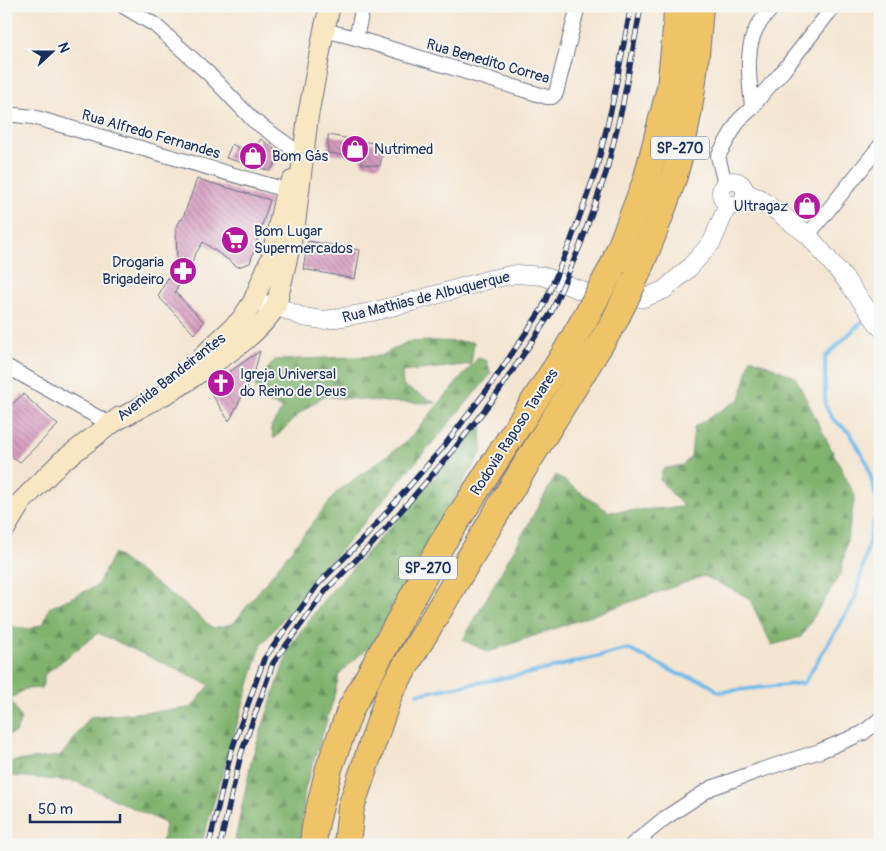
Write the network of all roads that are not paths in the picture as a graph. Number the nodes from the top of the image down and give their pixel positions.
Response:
1 (123, 6) edge
2 (323, 6) edge
3 (330, 6) edge
4 (363, 6) edge
5 (578, 6) edge
6 (677, 6) edge
7 (700, 6) edge
8 (774, 6) edge
9 (834, 6) edge
10 (324, 30) junction
11 (356, 38) junction
12 (752, 108) junction
13 (6, 114) edge
14 (880, 146) edge
15 (302, 162) junction
16 (725, 184) junction
17 (286, 190) junction
18 (745, 193) junction
19 (728, 204) junction
20 (808, 235) junction
21 (253, 302) junction
22 (276, 306) junction
23 (879, 325) edge
24 (6, 366) edge
25 (110, 424) junction
26 (6, 527) edge
27 (880, 719) edge
28 (646, 840) edge
29 (313, 845) edge
30 (347, 845) edge
31 (632, 845) edge

1 - 15 street
2 - 10 street, Avenida Bandeirantes
3 - 10 main road, Avenida Bandeirantes
4 - 11 street
5 - 11 street, Rua Benedito Correa
6 - 29 highway, Rodovia Raposo Tavares / SP-270, bridge
7 - 30 highway, Rodovia Raposo Tavares / SP-270, bridge
8 - 12 street
9 - 12 street
10 - 11 street, Rua Benedito Correa
10 - 15 main road, Avenida Bandeirantes
12 - 16 street
13 - 17 street, Rua Alfredo Fernandes
14 - 20 street
15 - 17 main road, Avenida Bandeirantes
15 - 22 main road, Avenida Bandeirantes
16 - 18 street
16 - 19 street
17 - 21 main road, Avenida Bandeirantes
18 - 19 street
18 - 20 street
19 - 22 street, Rua Mathias de Albuquerque
20 - 23 street
21 - 22 street, Rua Mathias de Albuquerque
21 - 25 main road, Avenida Bandeirantes
22 - 25 main road, Avenida Bandeirantes
24 - 25 street
25 - 26 main road, Avenida Bandeirantes
27 - 28 street
28 - 31 street

